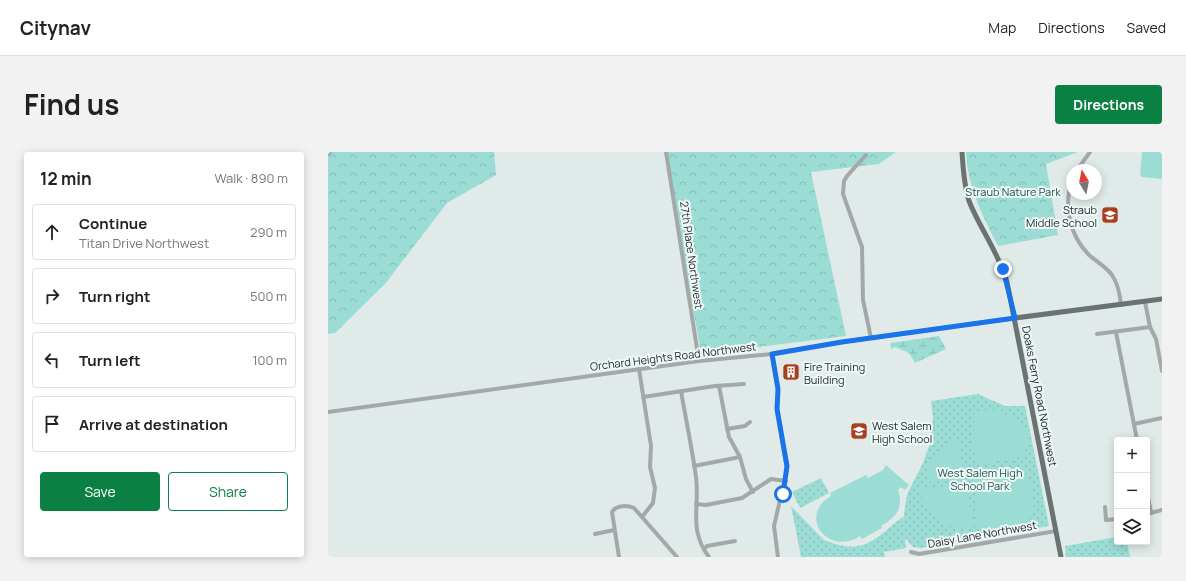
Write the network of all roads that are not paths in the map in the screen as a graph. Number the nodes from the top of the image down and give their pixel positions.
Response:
1 (666, 152) edge
2 (962, 152) edge
3 (1090, 152) edge
4 (866, 155) dead end
5 (1081, 164) edge
6 (1069, 200) edge
7 (1162, 299) edge
8 (1145, 302) junction
9 (1121, 304) junction
10 (1015, 318) junction
11 (1150, 327) junction
12 (1116, 332) junction
13 (1097, 334) dead end
14 (871, 338) junction
15 (772, 354) junction
16 (699, 361) junction
17 (639, 369) junction
18 (1162, 372) edge
19 (744, 384) dead end
20 (719, 386) junction
21 (681, 391) junction
22 (643, 397) junction
23 (328, 412) edge
24 (1162, 418) edge
25 (750, 422) dead end
26 (1134, 424) junction
27 (727, 429) junction
28 (1136, 437) edge
29 (740, 457) junction
30 (694, 466) junction
31 (786, 481) junction
32 (753, 492) junction
33 (696, 504) junction
34 (1105, 507) dead end
35 (1162, 510) edge
36 (1150, 513) edge
37 (642, 517) junction
38 (1114, 519) edge
39 (614, 530) junction
40 (1056, 531) junction
41 (595, 534) dead end
42 (735, 541) dead end
43 (704, 549) junction
44 (911, 552) dead end
45 (619, 557) edge
46 (677, 557) edge
47 (709, 557) edge
48 (778, 557) edge
49 (1061, 557) edge

1 - 16 street, 27th Place Northwest
2 - 10 main road, Doaks Ferry Road Northwest
3 - 5 street
4 - 14 street
6 - 9 street
7 - 8 main road, Orchard Heights Road Northwest
8 - 9 main road, Orchard Heights Road Northwest
8 - 11 street
9 - 10 main road, Orchard Heights Road Northwest
10 - 14 street, Orchard Heights Road Northwest
10 - 40 main road, Doaks Ferry Road Northwest
11 - 12 street
11 - 18 street
12 - 13 street
12 - 26 street
14 - 15 street, Orchard Heights Road Northwest
15 - 16 street, Orchard Heights Road Northwest
15 - 31 street
16 - 17 street, Orchard Heights Road Northwest
17 - 22 street
17 - 23 street, Orchard Heights Road Northwest
19 - 20 street
20 - 21 street
20 - 27 street
21 - 22 street
21 - 30 street
22 - 37 street
24 - 26 street
25 - 27 street
26 - 28 street
27 - 29 street
29 - 30 street
29 - 32 street
30 - 33 street
31 - 32 street
31 - 48 street
32 - 33 street
33 - 43 street
34 - 38 street
35 - 36 street
37 - 39 street
37 - 46 street
39 - 41 street
39 - 45 street
40 - 44 street, Daisy Lane Northwest
40 - 49 main road, Doaks Ferry Road Northwest
42 - 43 street
43 - 47 street

